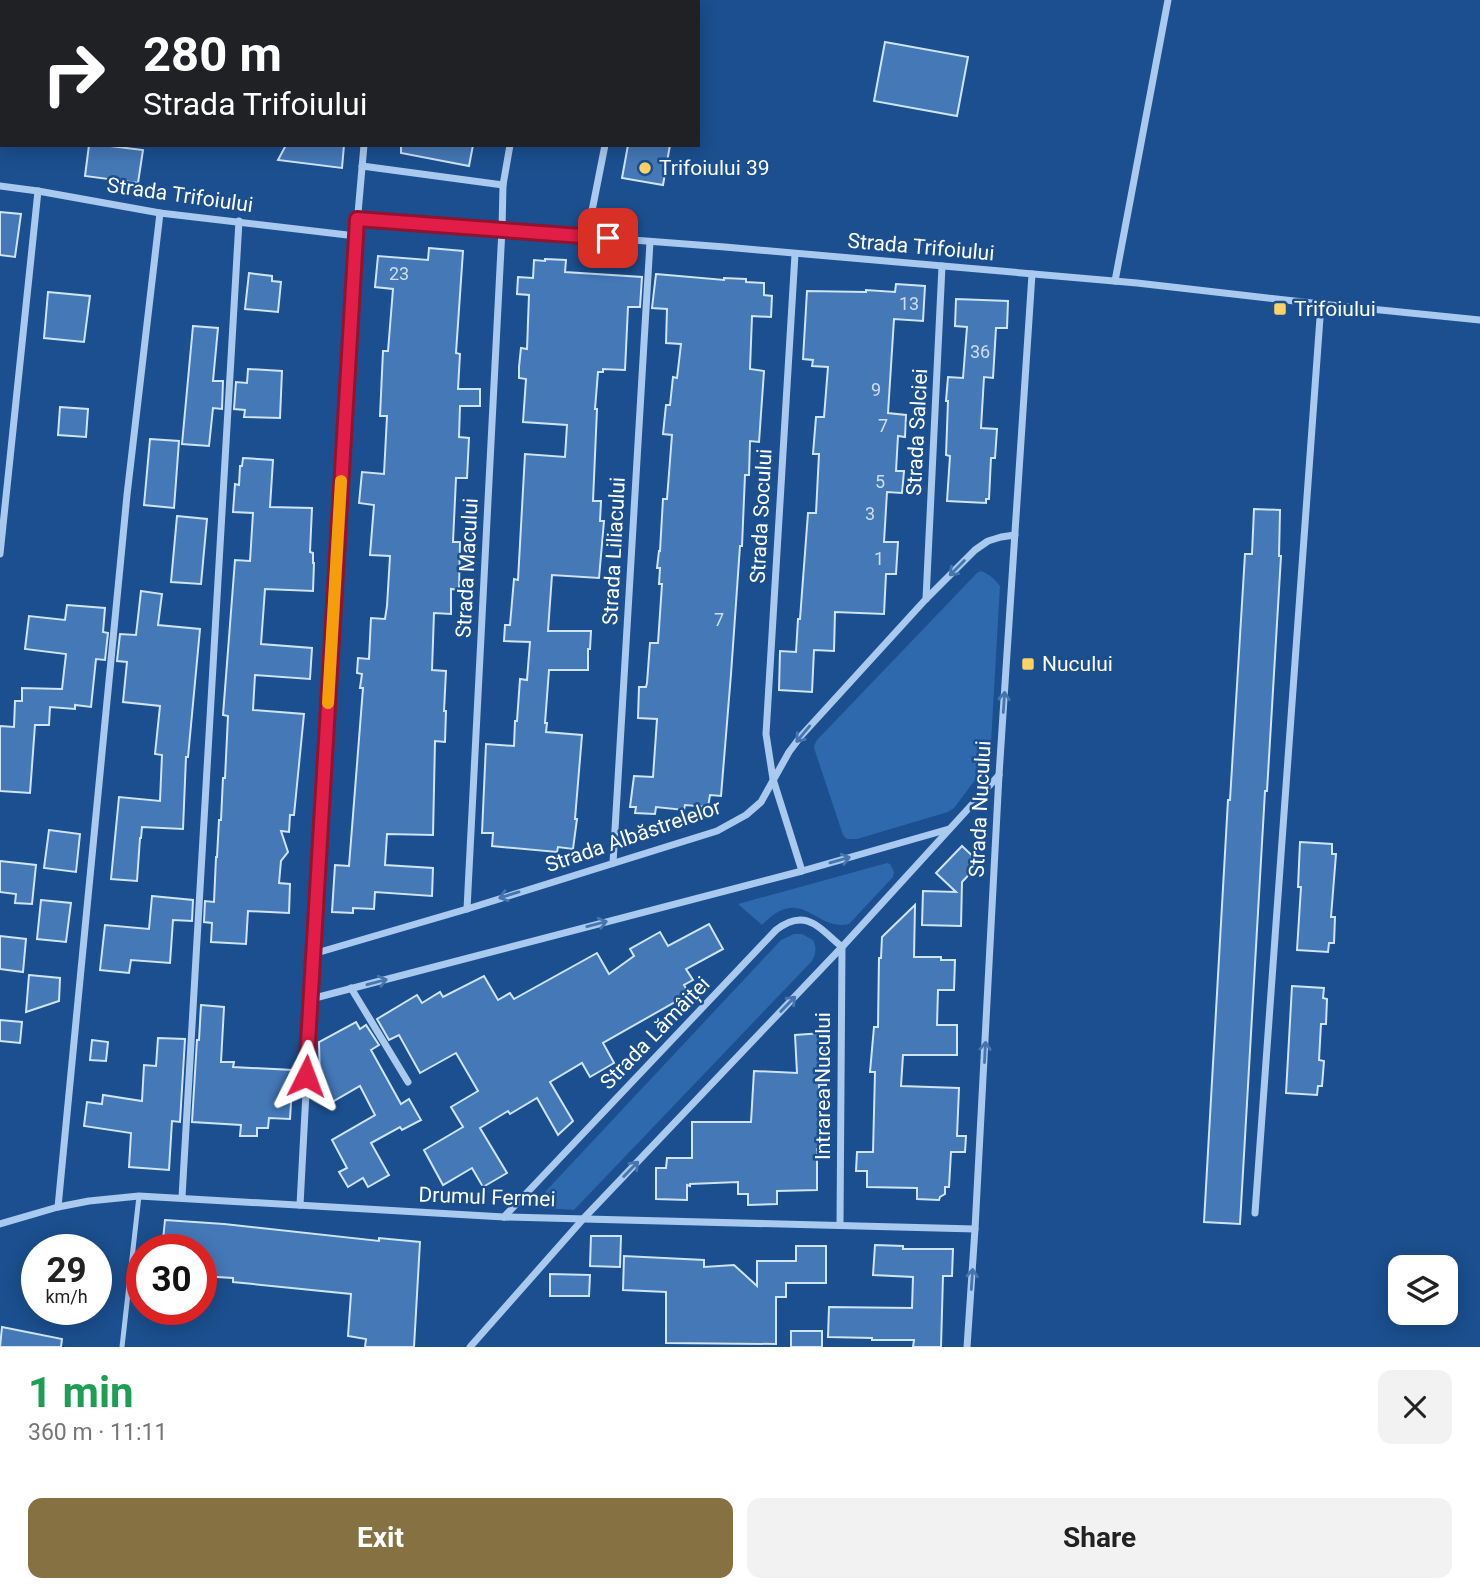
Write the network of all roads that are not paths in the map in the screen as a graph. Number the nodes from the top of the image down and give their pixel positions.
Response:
1 (1168, 0) edge
2 (364, 147) edge
3 (510, 147) edge
4 (605, 147) edge
5 (362, 166) junction
6 (503, 185) junction
7 (0, 186) edge
8 (38, 191) junction
9 (160, 213) junction
10 (357, 219) junction
11 (239, 221) junction
12 (502, 229) junction
13 (356, 236) junction
14 (587, 236) junction
15 (650, 242) junction
16 (795, 254) junction
17 (942, 266) junction
18 (1032, 274) junction
19 (1115, 281) junction
20 (1321, 304) junction
21 (1480, 320) edge
22 (1015, 535) junction
23 (0, 554) edge
24 (926, 599) junction
25 (999, 775) junction
26 (774, 779) junction
27 (949, 829) junction
28 (613, 863) junction
29 (802, 871) junction
30 (467, 909) junction
31 (842, 947) junction
32 (313, 954) junction
33 (351, 988) junction
34 (310, 999) junction
35 (408, 1082) dead end
36 (139, 1196) junction
37 (182, 1197) junction
38 (300, 1205) junction
39 (58, 1207) junction
40 (1255, 1213) dead end
41 (504, 1217) junction
42 (584, 1218) junction
43 (0, 1224) edge
44 (839, 1225) junction
45 (975, 1229) junction
46 (122, 1347) edge
47 (470, 1347) edge
48 (967, 1347) edge

1 - 19 street
2 - 5 street
3 - 6 street, Strada Macului
4 - 14 street
5 - 6 street
5 - 10 street
6 - 12 street, Strada Macului
7 - 8 street, Strada Trifoiului
8 - 9 street, Strada Trifoiului
8 - 23 street
9 - 11 street, Strada Trifoiului
9 - 39 street
10 - 12 street, Strada Trifoiului
10 - 13 street
11 - 13 street, Strada Trifoiului
11 - 37 street
12 - 14 street, Strada Trifoiului
12 - 30 street, Strada Macului
13 - 32 street
14 - 15 street, Strada Trifoiului
15 - 16 street, Strada Trifoiului
15 - 28 street, Strada Liliacului
16 - 17 street, Strada Trifoiului
16 - 26 street, Strada Socului
17 - 18 street, Strada Trifoiului
17 - 24 street, Strada Salciei
18 - 19 street, Strada Trifoiului
18 - 22 street, Strada Nucului
19 - 20 street, Strada Trifoiului
20 - 21 street, Strada Trifoiului
20 - 40 street
22 -> 24 street, Strada Albăstrelelor
25 -> 22 street, Strada Nucului
24 -> 26 street, Strada Albăstrelelor
25 - 27 street
45 -> 25 street, Strada Nucului
26 - 28 street, Strada Albăstrelelor
26 - 29 street, Strada Socului
29 -> 27 street
27 - 31 street
28 -> 30 street, Strada Albăstrelelor
33 -> 29 street
30 - 32 street, Strada Albăstrelelor
31 - 41 street, Strada Lămâiței
42 -> 31 street
31 - 44 street, Intrarea Nucului
32 - 34 street
33 - 34 street
33 - 35 street
34 - 38 street
36 - 37 street, Drumul Fermei
36 - 39 street, Drumul Fermei
36 - 46 lane
37 - 38 street, Drumul Fermei
38 - 41 street, Drumul Fermei
39 - 43 street, Drumul Fermei
41 - 42 street, Drumul Fermei
42 - 44 street, Drumul Fermei
42 - 47 street
44 - 45 street, Drumul Fermei
48 -> 45 street, Strada Nucului

